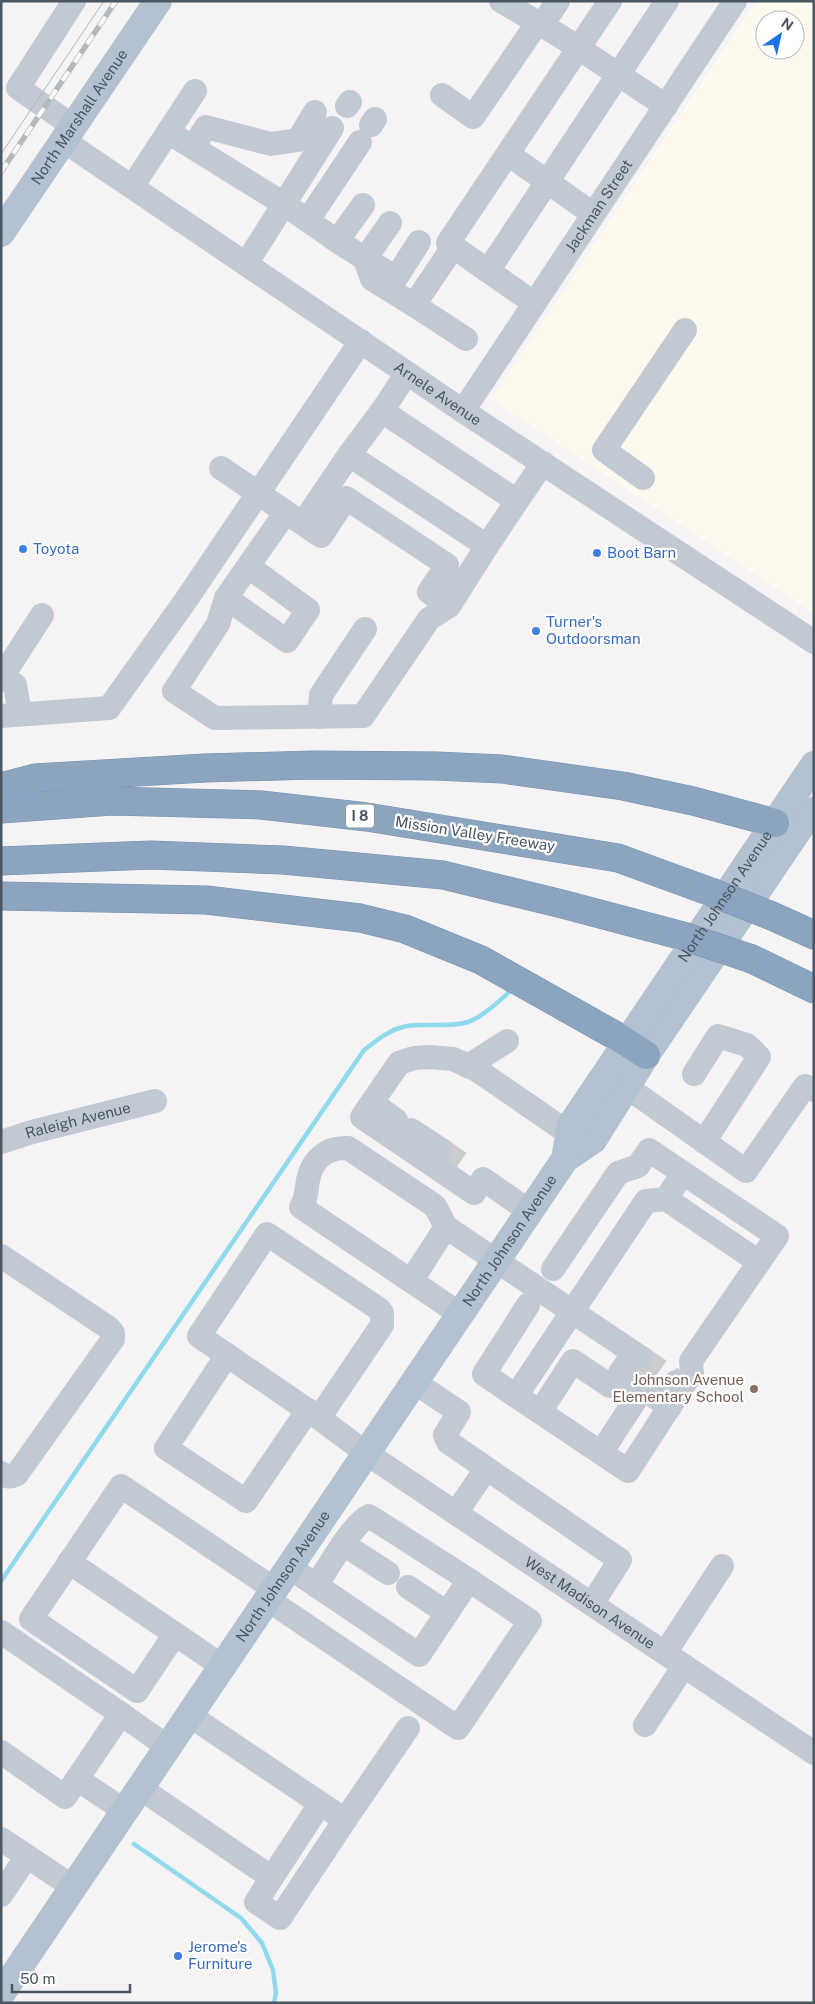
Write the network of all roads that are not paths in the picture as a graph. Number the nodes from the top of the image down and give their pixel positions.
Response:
1 (74, 1) edge
2 (158, 1) edge
3 (501, 1) edge
4 (558, 1) edge
5 (610, 1) edge
6 (668, 1) edge
7 (731, 3) edge
8 (540, 24) junction
9 (578, 48) junction
10 (619, 75) junction
11 (195, 91) dead end
12 (442, 95) dead end
13 (666, 106) junction
14 (315, 112) dead end
15 (332, 128) dead end
16 (369, 128) dead end
17 (168, 132) junction
18 (69, 134) junction
19 (193, 147) junction
20 (508, 154) junction
21 (548, 182) junction
22 (132, 187) junction
23 (284, 204) junction
24 (363, 206) dead end
25 (593, 214) junction
26 (308, 220) junction
27 (390, 223) dead end
28 (1, 233) edge
29 (337, 241) junction
30 (419, 242) dead end
31 (453, 247) junction
32 (365, 259) junction
33 (246, 264) junction
34 (488, 271) junction
35 (534, 303) junction
36 (414, 304) junction
37 (685, 330) dead end
38 (466, 339) dead end
39 (360, 342) junction
40 (407, 372) junction
41 (382, 411) junction
42 (463, 411) junction
43 (349, 455) junction
44 (543, 463) junction
45 (221, 468) dead end
46 (643, 478) dead end
47 (258, 493) junction
48 (517, 501) junction
49 (294, 517) junction
50 (487, 546) junction
51 (249, 568) junction
52 (226, 598) junction
53 (449, 606) junction
54 (42, 615) dead end
55 (365, 629) dead end
56 (814, 642) edge
57 (11, 715) edge
58 (319, 717) junction
59 (814, 765) edge
60 (1, 787) edge
61 (1, 809) edge
62 (814, 811) edge
63 (775, 823) junction
64 (1, 861) edge
65 (1, 896) edge
66 (814, 936) edge
67 (814, 989) edge
68 (507, 1041) dead end
69 (636, 1049) junction
70 (468, 1066) junction
71 (694, 1074) dead end
72 (624, 1090) junction
73 (814, 1090) edge
74 (155, 1101) dead end
75 (372, 1103) junction
76 (1, 1142) edge
77 (704, 1142) junction
78 (568, 1146) junction
79 (440, 1149) tunnel mouth
80 (683, 1173) junction
81 (666, 1199) junction
82 (530, 1211) junction
83 (446, 1227) junction
84 (1, 1256) edge
85 (496, 1261) junction
86 (759, 1262) junction
87 (553, 1269) dead end
88 (411, 1281) junction
89 (528, 1305) dead end
90 (572, 1312) junction
91 (460, 1314) junction
92 (226, 1355) junction
93 (414, 1382) junction
94 (610, 1386) dead end
95 (643, 1388) junction
96 (516, 1396) junction
97 (670, 1407) junction
98 (540, 1412) junction
99 (313, 1414) junction
100 (366, 1453) junction
101 (601, 1453) junction
102 (486, 1469) junction
103 (1, 1473) edge
104 (456, 1513) junction
105 (343, 1544) junction
106 (69, 1562) junction
107 (722, 1566) dead end
108 (289, 1567) junction
109 (388, 1573) dead end
110 (469, 1580) junction
111 (316, 1586) junction
112 (408, 1587) dead end
113 (271, 1594) junction
114 (592, 1604) junction
115 (447, 1613) junction
116 (1, 1632) edge
117 (175, 1634) junction
118 (665, 1653) junction
119 (419, 1655) junction
120 (222, 1666) junction
121 (684, 1666) junction
122 (397, 1687) junction
123 (120, 1714) junction
124 (189, 1715) junction
125 (645, 1725) dead end
126 (408, 1728) dead end
127 (168, 1747) junction
128 (1, 1752) edge
129 (814, 1753) edge
130 (78, 1779) junction
131 (140, 1788) junction
132 (320, 1804) junction
133 (125, 1811) junction
134 (345, 1820) junction
135 (1, 1839) edge
136 (27, 1856) junction
137 (262, 1871) dead end
138 (73, 1887) junction
139 (1, 1895) edge
140 (1, 1994) edge

1 - 18 street, Arnele Avenue
2 - 18 main road, North Marshall Avenue
3 - 8 street
4 - 8 street
5 - 9 street
6 - 10 street
7 - 13 street, Jackman Street
8 - 9 street
8 - 12 street
9 - 10 street
9 - 20 street
10 - 13 street
10 - 21 street
11 - 17 street
13 - 25 street, Jackman Street
14 - 19 street
15 - 23 street
16 - 26 street
17 - 19 street
17 - 22 street
18 - 22 street, Arnele Avenue
18 - 28 main road, North Marshall Avenue
19 - 23 street
20 - 21 street
20 - 31 street
21 - 25 street
21 - 34 street
22 - 33 street, Arnele Avenue
23 - 26 street
23 - 33 street
24 - 29 street
25 - 35 street, Jackman Street
26 - 29 street
27 - 32 street
29 - 32 street
30 - 32 street
31 - 34 street
31 - 36 street
32 - 36 street
33 - 39 street, Arnele Avenue
34 - 35 street
35 - 42 street, Jackman Street
36 - 38 street
37 - 46 street
39 - 40 street, Arnele Avenue
39 - 47 street
40 - 41 street
40 - 42 street, Arnele Avenue
41 - 43 street
41 - 48 street
42 - 44 street, Arnele Avenue
43 - 49 street
43 - 50 street
44 - 48 street
44 - 56 street, Arnele Avenue
45 - 47 street
47 - 49 street
47 - 57 street
48 - 50 street
49 - 51 street
49 - 53 street
50 - 53 street
51 - 52 street
51 - 52 street
52 - 58 street
53 - 58 street
54 - 57 street
55 - 58 street
59 - 63 main road, North Johnson Avenue
60 - 63 highway
61 - 66 highway, Mission Valley Freeway / I 8, bridge
62 - 69 main road, North Johnson Avenue
63 - 69 main road, North Johnson Avenue
64 - 67 highway, bridge
65 - 69 highway
68 - 70 street
69 - 72 main road, North Johnson Avenue
69 - 78 main road, North Johnson Avenue
70 - 75 street
70 - 78 street
71 - 77 street
72 - 77 street
72 - 78 main road, North Johnson Avenue
73 - 77 street
74 - 76 street, Raleigh Avenue
75 - 79 street
75 - 82 street
78 - 82 main road, North Johnson Avenue
80 - 81 street
80 - 86 street
80 - 87 street
81 - 86 street
81 - 90 street
82 - 85 main road, North Johnson Avenue
83 - 85 street
83 - 88 street
83 - 88 street
84 - 103 street
85 - 90 street
85 - 91 main road, North Johnson Avenue
86 - 97 street
88 - 91 street
89 - 96 street
90 - 95 street
90 - 96 street
91 - 93 main road, North Johnson Avenue
92 - 99 street, West Madison Avenue
92 - 99 street
92 - 99 street, West Madison Avenue
93 - 100 main road, North Johnson Avenue
93 - 102 street
94 - 98 street
95 - 97 street
95 - 101 street
96 - 98 street
97 - 101 street
98 - 101 street
99 - 100 street, West Madison Avenue
100 - 104 street, West Madison Avenue
100 - 108 main road, North Johnson Avenue
102 - 104 street
102 - 114 street
104 - 114 street, West Madison Avenue
105 - 109 street
105 - 110 street
105 - 111 street
106 - 113 street
106 - 117 street
106 - 117 street
107 - 118 street
108 - 111 street
108 - 113 main road, North Johnson Avenue
110 - 115 street
110 - 122 street
111 - 119 street
112 - 115 street
113 - 120 main road, North Johnson Avenue
113 - 122 street
114 - 118 street, West Madison Avenue
115 - 119 street
116 - 123 street
117 - 120 street
118 - 121 street, West Madison Avenue
119 - 122 street
120 - 124 main road, North Johnson Avenue
121 - 125 street
121 - 129 street, West Madison Avenue
123 - 127 street
123 - 130 street
124 - 127 main road, North Johnson Avenue
124 - 132 street
126 - 134 street
127 - 131 main road, North Johnson Avenue
128 - 130 street
130 - 133 street
131 - 133 main road, North Johnson Avenue
131 - 137 street
132 - 134 street
132 - 134 street
133 - 138 main road, North Johnson Avenue
135 - 136 street
136 - 138 street
136 - 139 street
138 - 140 main road, North Johnson Avenue

